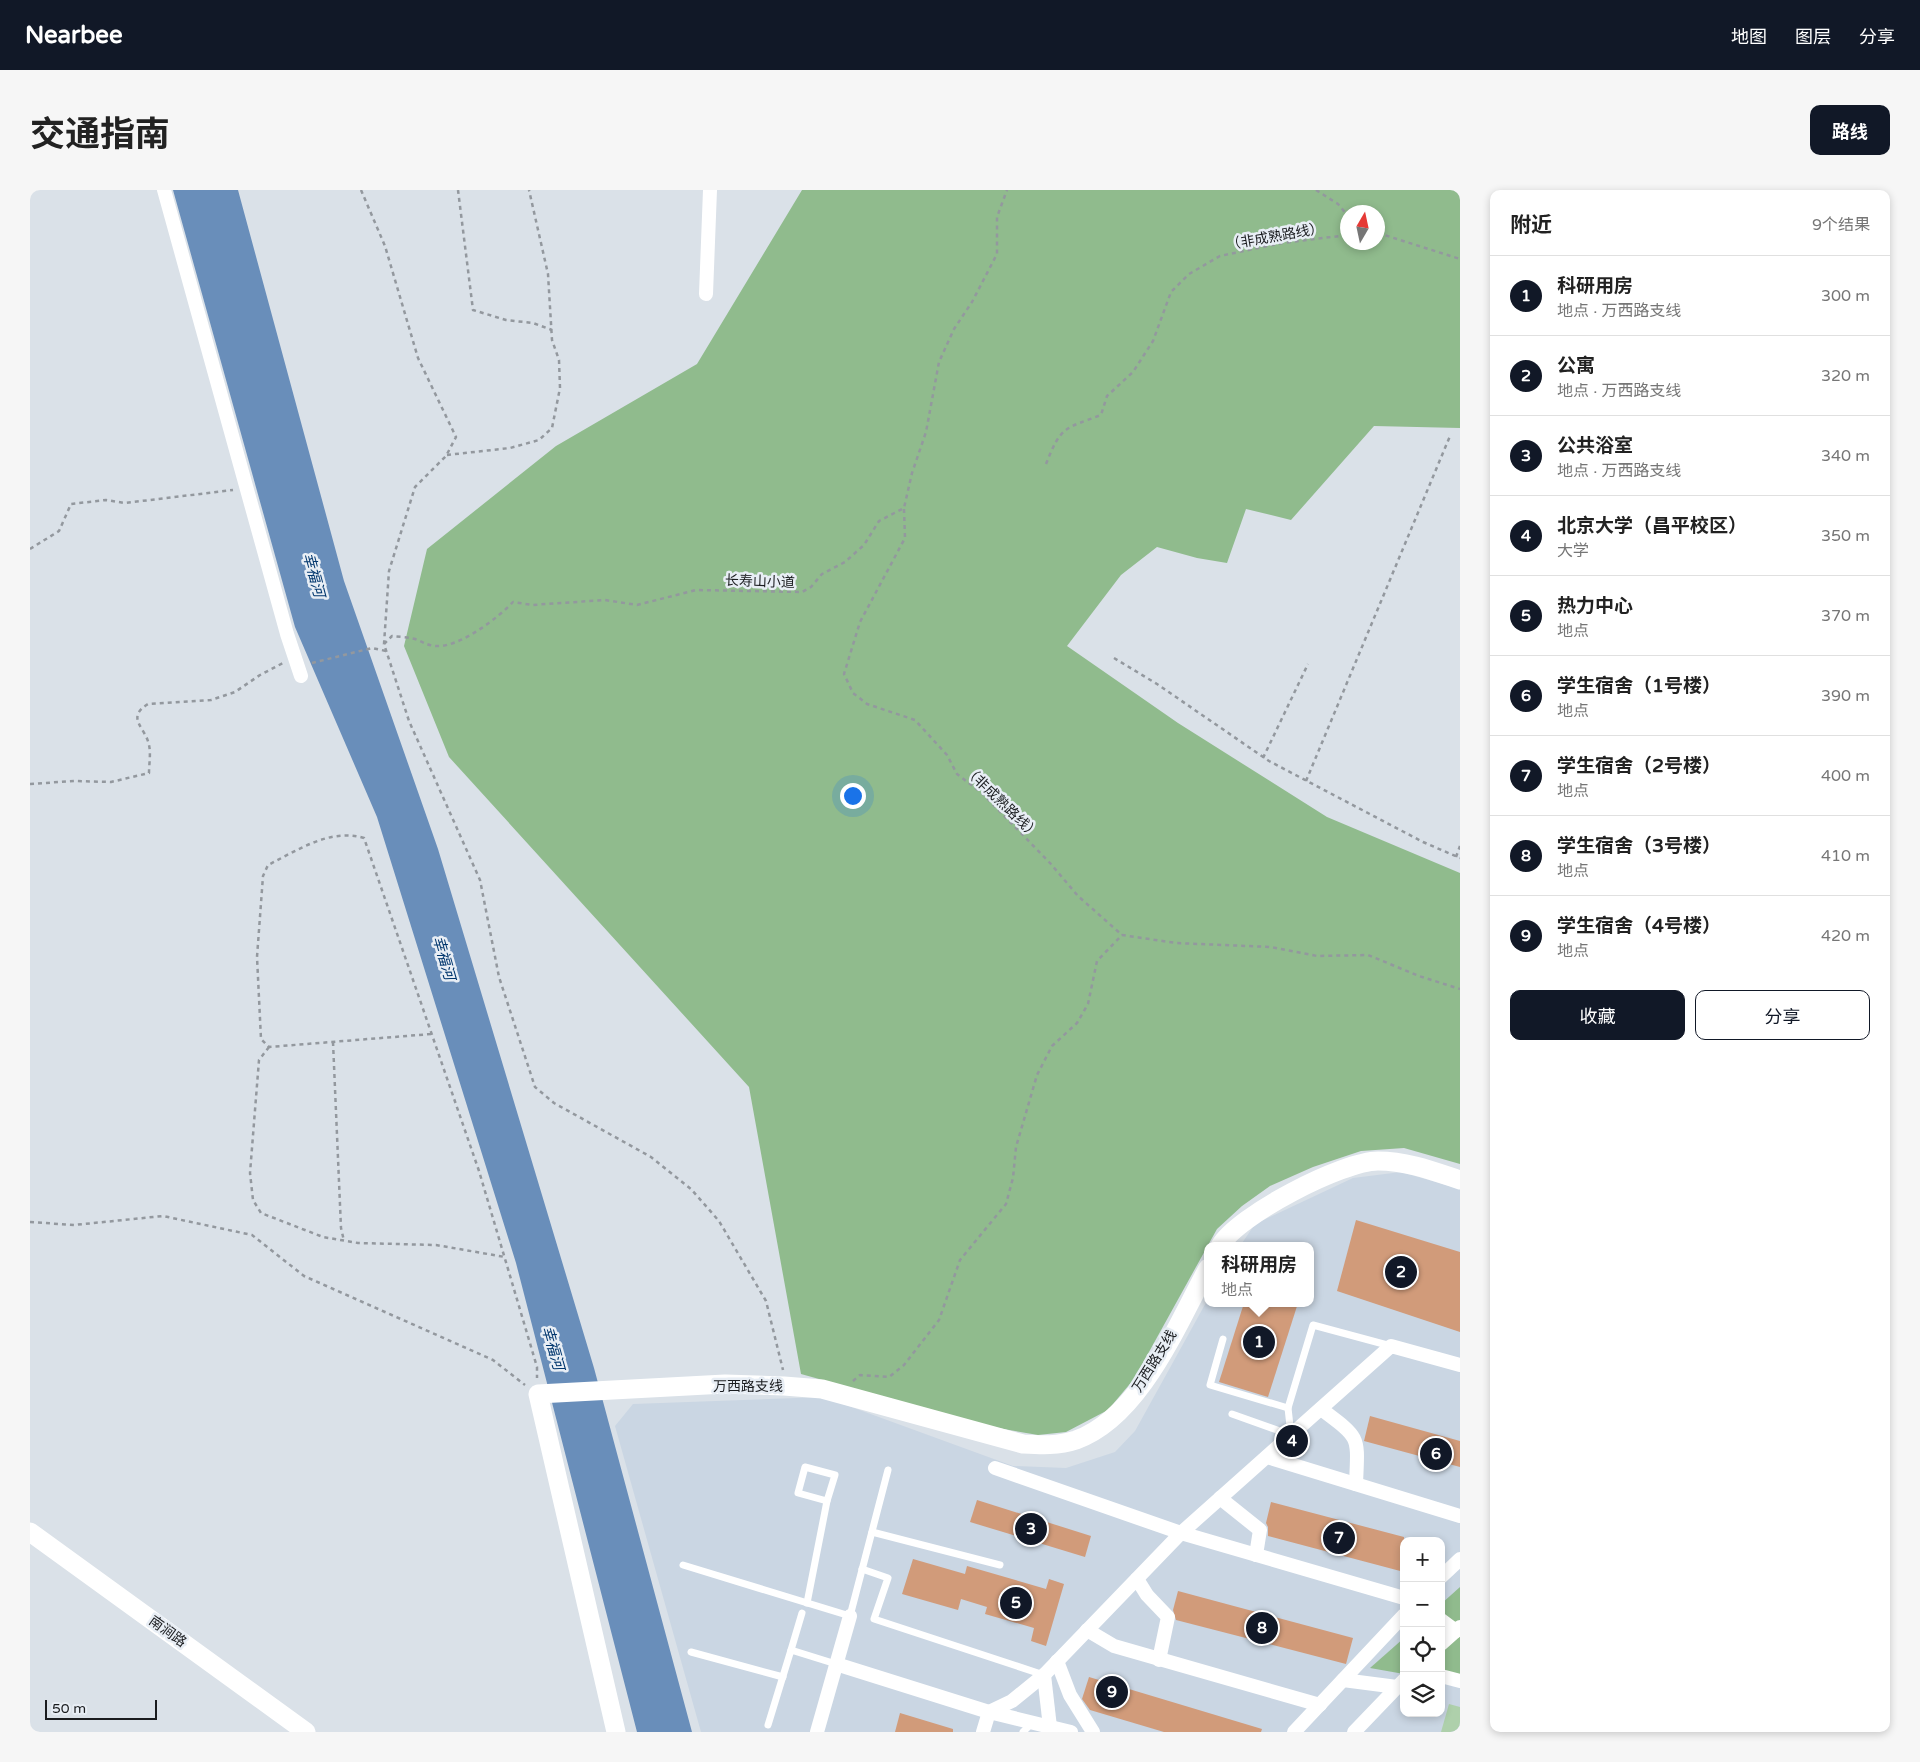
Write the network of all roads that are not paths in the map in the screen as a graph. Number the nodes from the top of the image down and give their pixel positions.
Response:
1 (164, 190) edge
2 (710, 190) edge
3 (706, 294) dead end
4 (298, 667) road end
5 (1460, 1180) edge
6 (1222, 1242) edge
7 (1204, 1275) edge
8 (1223, 1339) dead end
9 (1391, 1346) junction
10 (1460, 1366) edge
11 (1288, 1408) junction
12 (1320, 1409) junction
13 (1232, 1414) dead end
14 (1291, 1435) junction
15 (1267, 1457) junction
16 (995, 1468) dead end
17 (888, 1470) dead end
18 (1356, 1484) junction
19 (1220, 1498) junction
20 (827, 1501) junction
21 (1460, 1516) edge
22 (30, 1532) edge
23 (872, 1532) junction
24 (1181, 1533) junction
25 (1256, 1555) junction
26 (1460, 1559) edge
27 (682, 1565) dead end
28 (1000, 1566) dead end
29 (862, 1570) junction
30 (1445, 1573) edge
31 (1137, 1579) junction
32 (1400, 1597) edge
33 (807, 1603) junction
34 (802, 1613) dead end
35 (850, 1616) junction
36 (1400, 1619) edge
37 (1445, 1622) edge
38 (1458, 1629) edge
39 (1087, 1630) junction
40 (1445, 1640) edge
41 (791, 1650) junction
42 (691, 1652) dead end
43 (1159, 1660) junction
44 (1057, 1661) junction
45 (836, 1664) junction
46 (1044, 1675) junction
47 (783, 1677) junction
48 (1445, 1677) edge
49 (1343, 1680) junction
50 (1460, 1681) edge
51 (1400, 1684) edge
52 (1320, 1705) junction
53 (989, 1712) junction
54 (768, 1725) dead end
55 (1028, 1727) edge
56 (1050, 1727) junction
57 (306, 1732) edge
58 (616, 1732) edge
59 (817, 1732) edge
60 (983, 1732) edge
61 (1071, 1732) edge
62 (1093, 1732) edge
63 (1294, 1732) edge
64 (1354, 1732) edge

1 - 4 street
2 - 3 street
5 - 6 street
7 - 58 street, 万西路支线
8 - 11 lane
9 - 10 street
9 - 11 lane
9 - 12 street
11 - 14 lane
12 - 14 street
12 - 18 street
13 - 14 lane
14 - 15 street
15 - 18 street
15 - 19 street
16 - 24 street
17 - 23 lane
18 - 21 street
19 - 24 street
19 - 25 street
20 - 20 lane
20 - 33 lane
22 - 57 street, 南涧路
23 - 28 lane
23 - 29 lane
24 - 25 street
24 - 31 street
25 - 32 street
26 - 30 street
27 - 33 lane
29 - 35 lane
29 - 46 lane
31 - 39 street
31 - 43 street
33 - 35 lane
34 - 41 lane
35 - 45 street
36 - 49 street
37 - 38 street
38 - 40 street
39 - 43 street
39 - 44 street
41 - 45 lane
41 - 47 lane
42 - 47 lane
43 - 52 street
44 - 46 street
44 - 62 street
45 - 53 street
45 - 59 street
46 - 53 street
46 - 56 street
47 - 54 lane
48 - 50 street
49 - 51 street
49 - 52 street
51 - 64 street
52 - 63 street
53 - 55 street
53 - 60 street
55 - 56 street
56 - 61 street

